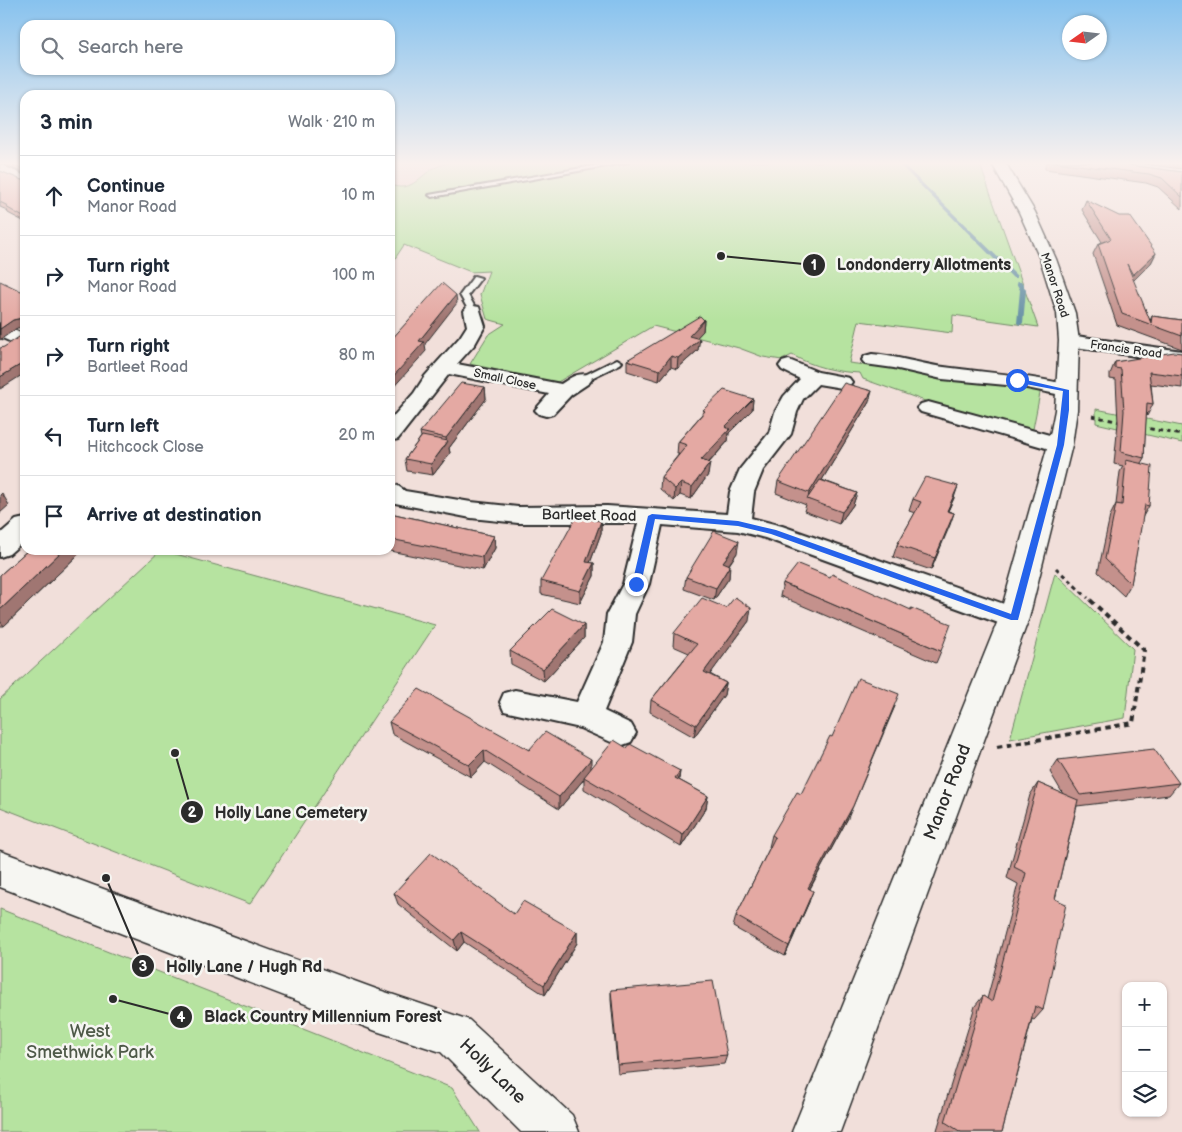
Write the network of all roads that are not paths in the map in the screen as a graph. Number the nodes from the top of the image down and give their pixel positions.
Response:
1 (1029, 215) edge
2 (477, 278) dead end
3 (481, 322) joint
4 (0, 330) edge
5 (20, 337) edge
6 (20, 338) edge
7 (1069, 341) junction
8 (0, 350) edge
9 (1182, 358) edge
10 (872, 360) dead end
11 (617, 362) dead end
12 (789, 366) dead end
13 (445, 367) junction
14 (812, 377) junction
15 (582, 379) joint
16 (842, 382) edge
17 (1066, 390) junction
18 (564, 392) junction
19 (928, 408) dead end
20 (546, 410) dead end
21 (395, 428) edge
22 (1060, 445) junction
23 (395, 495) edge
24 (652, 516) junction
25 (738, 523) junction
26 (20, 530) edge
27 (0, 548) edge
28 (1014, 618) junction
29 (515, 702) dead end
30 (586, 717) junction
31 (620, 733) dead end
32 (0, 869) edge
33 (555, 1132) edge
34 (816, 1132) edge

1 - 7 street, Manor Road
2 - 3 lane
3 - 13 street
4 - 5 street
6 - 8 street
7 - 9 street, Francis Road
7 - 17 street, Manor Road
10 - 17 street
11 - 15 lane
12 - 14 street
13 - 18 street, Small Close
13 - 21 street
14 - 16 street
14 - 25 street
15 - 18 street, Small Close
17 - 22 street, Manor Road
18 - 20 street, Small Close
19 - 22 street
22 - 28 street, Manor Road
23 - 24 street, Bartleet Road
24 - 25 street, Bartleet Road
24 - 30 street
25 - 28 street, Bartleet Road
26 - 27 street
28 - 34 street, Manor Road
29 - 30 street
30 - 31 street
32 - 33 street, Holly Lane

